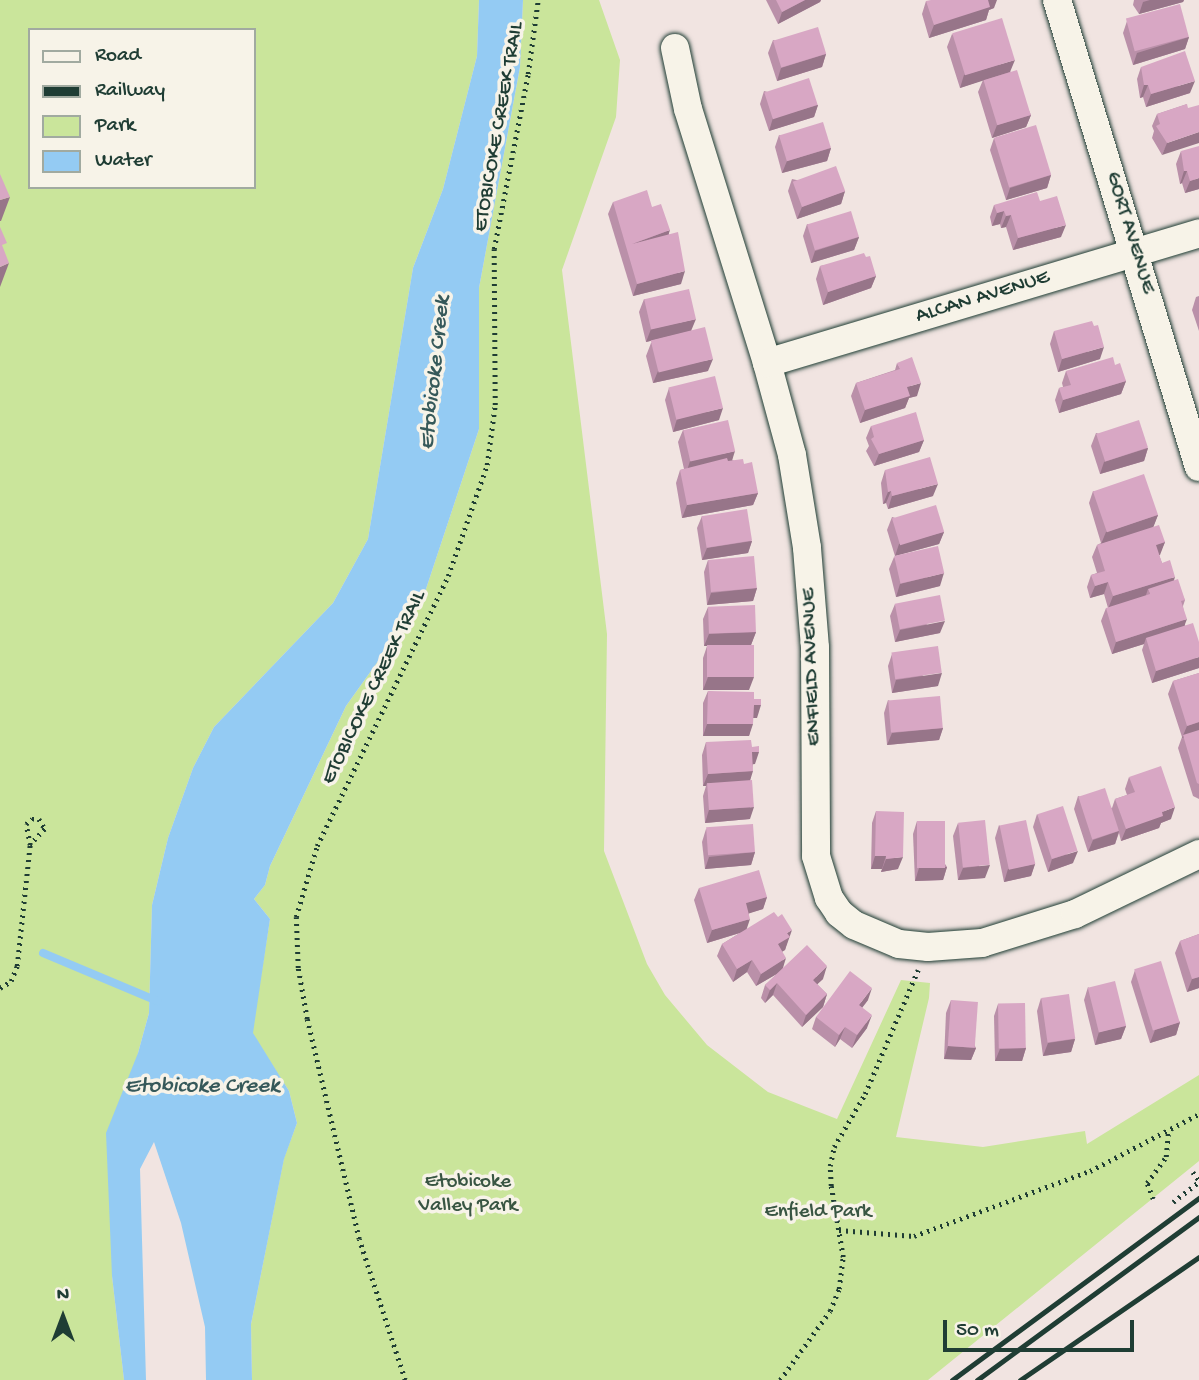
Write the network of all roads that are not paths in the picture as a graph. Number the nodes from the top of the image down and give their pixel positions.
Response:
1 (1057, 0) edge
2 (675, 48) dead end
3 (1199, 233) edge
4 (1136, 252) junction
5 (768, 363) junction
6 (1199, 467) edge
7 (1199, 855) edge

1 - 4 street, GORT AVENUE
2 - 5 street, ENFIELD AVENUE
3 - 4 street, ALCAN AVENUE
4 - 5 street, ALCAN AVENUE
4 - 6 street, GORT AVENUE
5 - 7 street, ENFIELD AVENUE

